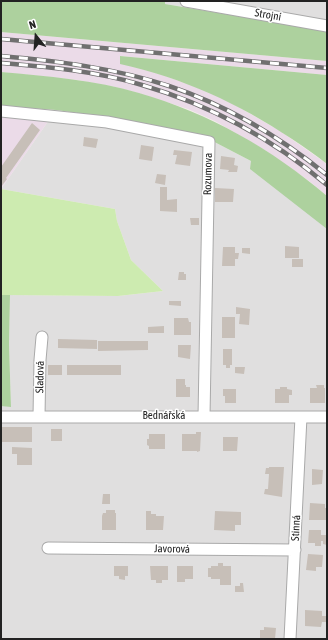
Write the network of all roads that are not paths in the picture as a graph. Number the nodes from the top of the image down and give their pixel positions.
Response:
1 (186, 1) edge
2 (327, 26) edge
3 (1, 111) edge
4 (42, 337) dead end
5 (39, 416) junction
6 (204, 416) junction
7 (1, 417) edge
8 (301, 417) junction
9 (327, 417) edge
10 (48, 548) dead end
11 (295, 550) junction
12 (290, 639) edge

1 - 2 street, Strojní
3 - 6 street, Rozumova
4 - 5 street, Sladová
5 - 6 street, Bednářská
5 - 7 street, Bednářská
6 - 8 street, Bednářská
8 - 9 street, Bednářská
8 - 11 street, Stinná
10 - 11 street, Javorová
11 - 12 street, Stinná

